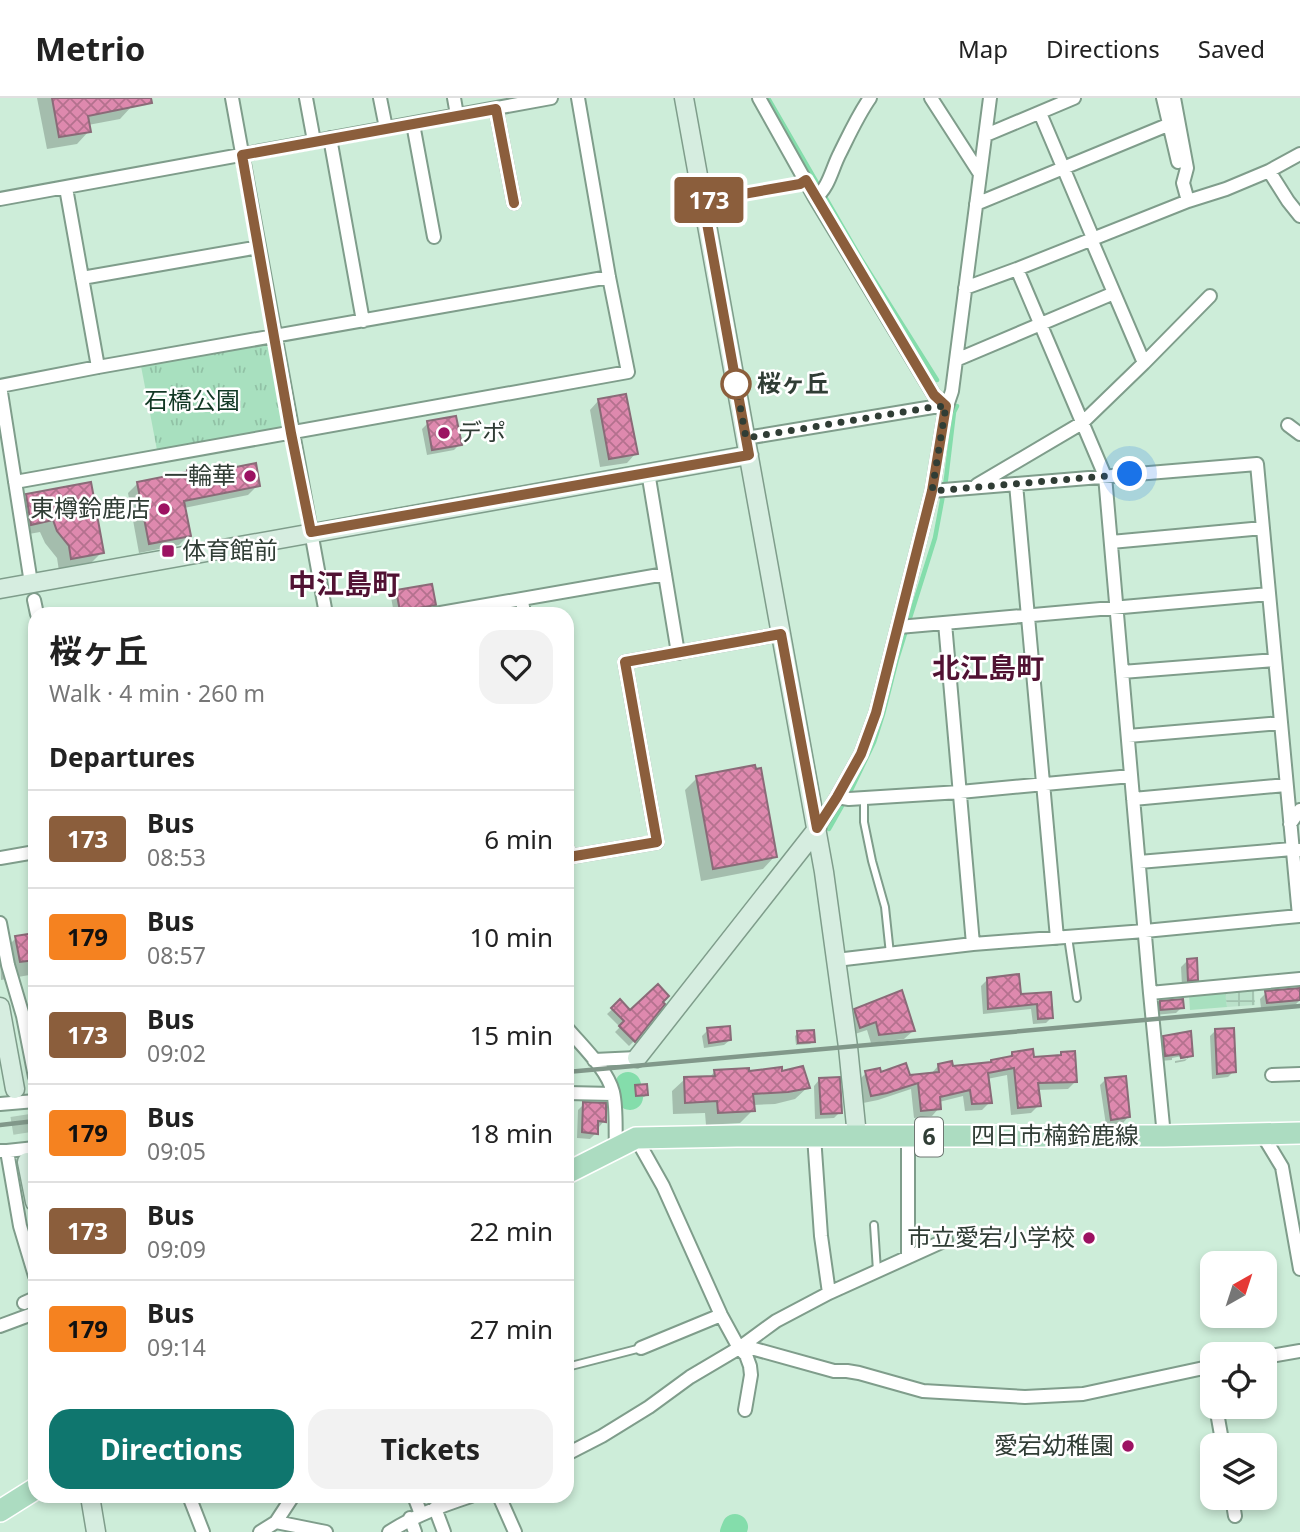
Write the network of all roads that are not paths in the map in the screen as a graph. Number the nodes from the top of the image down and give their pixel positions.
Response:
1 (232, 98) edge
2 (306, 98) edge
3 (380, 98) edge
4 (454, 98) edge
5 (551, 98) edge
6 (578, 98) edge
7 (684, 98) edge
8 (759, 98) edge
9 (870, 98) edge
10 (932, 98) edge
11 (990, 98) edge
12 (1074, 98) edge
13 (1163, 98) edge
14 (1174, 98) edge
15 (528, 100) edge
16 (496, 109) junction
17 (1040, 113) junction
18 (457, 115) junction
19 (413, 124) junction
20 (1170, 124) junction
21 (386, 128) junction
22 (986, 135) junction
23 (330, 138) junction
24 (314, 141) junction
25 (1300, 154) edge
26 (242, 155) junction
27 (1063, 167) junction
28 (1269, 172) junction
29 (980, 174) junction
30 (806, 180) junction
31 (1184, 183) junction
32 (66, 188) junction
33 (820, 193) junction
34 (0, 199) edge
35 (703, 201) junction
36 (1188, 201) junction
37 (514, 203) dead end
38 (976, 204) junction
39 (1300, 216) edge
40 (435, 237) dead end
41 (1092, 238) junction
42 (259, 247) junction
43 (1017, 269) junction
44 (609, 277) junction
45 (82, 278) junction
46 (965, 288) junction
47 (1114, 293) junction
48 (1210, 296) dead end
49 (363, 321) junction
50 (1039, 324) junction
51 (275, 336) junction
52 (956, 360) junction
53 (1144, 363) junction
54 (98, 367) junction
55 (0, 386) edge
56 (946, 406) junction
57 (1082, 424) junction
58 (1288, 425) dead end
59 (291, 433) junction
60 (1300, 434) edge
61 (747, 446) junction
62 (648, 472) junction
63 (1105, 476) junction
64 (15, 482) junction
65 (1016, 484) junction
66 (974, 487) junction
67 (940, 490) junction
68 (1263, 528) junction
69 (311, 532) junction
70 (1111, 542) junction
71 (665, 574) junction
72 (0, 589) edge
73 (33, 591) junction
74 (1269, 594) junction
75 (522, 600) junction
76 (36, 607) edge
77 (325, 607) edge
78 (478, 607) edge
79 (523, 607) edge
80 (1116, 607) junction
81 (1028, 615) junction
82 (945, 623) junction
83 (899, 627) junction
84 (781, 634) junction
85 (678, 653) junction
86 (1275, 660) junction
87 (1122, 672) junction
88 (1281, 723) junction
89 (1128, 736) junction
90 (1131, 776) junction
91 (1043, 785) junction
92 (1286, 785) junction
93 (960, 792) junction
94 (843, 798) junction
95 (863, 799) junction
96 (1133, 799) junction
97 (1300, 810) edge
98 (1290, 824) junction
99 (817, 828) junction
100 (1296, 849) edge
101 (28, 853) edge
102 (574, 856) edge
103 (0, 858) edge
104 (1139, 862) junction
105 (1299, 916) edge
106 (0, 923) edge
107 (1300, 930) edge
108 (1145, 931) junction
109 (1063, 937) junction
110 (973, 944) junction
111 (890, 954) junction
112 (836, 960) junction
113 (1300, 979) edge
114 (1150, 993) junction
115 (1077, 998) dead end
116 (0, 1007) edge
117 (574, 1036) edge
118 (28, 1041) edge
119 (637, 1058) joint
120 (594, 1060) junction
121 (1300, 1074) edge
122 (1272, 1075) dead end
123 (15, 1089) tunnel mouth
124 (574, 1093) edge
125 (614, 1094) junction
126 (28, 1102) edge
127 (0, 1104) edge
128 (1300, 1133) edge
129 (1262, 1134) junction
130 (814, 1136) junction
131 (857, 1136) junction
132 (1164, 1136) junction
133 (908, 1137) junction
134 (636, 1138) junction
135 (616, 1147) junction
136 (4, 1151) edge
137 (28, 1155) edge
138 (574, 1169) edge
139 (874, 1225) dead end
140 (946, 1240) dead end
141 (1298, 1248) edge
142 (28, 1253) edge
143 (908, 1256) junction
144 (1300, 1269) edge
145 (877, 1271) junction
146 (829, 1293) junction
147 (28, 1315) edge
148 (721, 1315) junction
149 (0, 1326) edge
150 (641, 1348) joint
151 (739, 1348) junction
152 (1300, 1351) edge
153 (1277, 1355) edge
154 (574, 1365) edge
155 (1200, 1369) edge
156 (745, 1410) dead end
157 (574, 1450) edge
158 (28, 1493) edge
159 (91, 1503) edge
160 (192, 1503) edge
161 (288, 1503) edge
162 (415, 1503) edge
163 (450, 1503) edge
164 (502, 1503) edge
165 (435, 1508) junction
166 (1233, 1510) edge
167 (0, 1511) edge
168 (416, 1516) junction
169 (1234, 1516) dead end
170 (276, 1522) junction
171 (96, 1532) edge
172 (204, 1532) edge
173 (260, 1532) edge
174 (326, 1532) edge
175 (389, 1532) edge
176 (415, 1532) edge
177 (444, 1532) edge
178 (515, 1532) edge

1 - 26 street
2 - 24 street
3 - 21 street
4 - 18 street
5 - 15 street
6 - 44 street
7 - 35 street
8 - 30 street
9 - 33 street
10 - 29 street
11 - 22 street
12 - 17 street
13 - 20 street
14 - 31 street
15 - 16 street
16 - 18 street
16 - 37 street
17 - 22 street
17 - 27 street
18 - 19 street
19 - 21 street
19 - 40 street
20 - 27 street
20 - 31 street
21 - 23 street
22 - 29 street
23 - 24 street
23 - 49 street
24 - 26 street
25 - 28 street
26 - 32 street
26 - 42 street
27 - 38 street
27 - 41 street
28 - 36 street
28 - 39 street
29 - 38 street
30 - 33 street
30 - 35 lane
31 - 36 street
32 - 34 street
32 - 45 street
33 - 56 street
35 - 61 street
36 - 41 street
38 - 46 street
41 - 43 street
41 - 47 street
42 - 45 street
42 - 51 street
43 - 46 street
43 - 50 street
44 - 49 street
44 - 59 street
45 - 54 street
46 - 52 street
47 - 50 street
47 - 53 street
48 - 53 street
49 - 51 street
50 - 52 street
50 - 57 street
51 - 54 street
51 - 59 street
52 - 56 street
53 - 57 street
54 - 55 street
55 - 64 street
56 - 61 street
56 - 67 street
57 - 63 street
57 - 66 street
58 - 60 street
59 - 64 street
59 - 69 street
61 - 62 street
61 - 84 street
62 - 69 street
62 - 71 street
63 - 65 street
63 - 68 street
63 - 70 street
64 - 73 street
65 - 66 street
65 - 81 street
66 - 67 street
67 - 83 street
68 - 70 street
68 - 74 street
69 - 73 street
69 - 77 street
70 - 80 street
71 - 75 street
71 - 85 street
72 - 73 street
73 - 76 street
74 - 80 street
74 - 86 street
75 - 78 street
75 - 79 street
80 - 81 street
80 - 87 street
81 - 82 street
81 - 91 street
82 - 83 street
82 - 93 street
83 - 94 street
84 - 85 street
84 - 99 street
85 - 102 street
86 - 87 street
86 - 88 street
87 - 89 street
88 - 89 street
88 - 92 street
89 - 90 street
90 - 91 street
90 - 96 street
91 - 93 street
91 - 109 street
92 - 96 street
92 - 98 street
93 - 95 street
93 - 110 street
94 - 95 street
94 - 99 street
95 - 111 lane
96 - 104 street
97 - 98 street
98 - 100 street
99 - 112 street
99 - 119 street
100 - 104 street
100 - 105 street
101 - 103 street
104 - 108 street
105 - 107 street
105 - 108 street
106 - 118 street
108 - 109 street
108 - 114 street
109 - 110 street
109 - 115 lane
110 - 111 street
111 - 112 street
112 - 131 street
113 - 114 street
114 - 132 street
116 - 123 street
117 - 120 street
119 - 120 street
120 - 125 street
121 - 122 street
124 - 125 street
125 - 135 street
126 - 127 street
128 - 129 main road, 四日市楠鈴鹿線 / 6
129 - 132 main road, 四日市楠鈴鹿線 / 6
129 - 141 street
130 - 131 main road, 四日市楠鈴鹿線 / 6
130 - 134 main road, 四日市楠鈴鹿線 / 6
130 - 146 street
131 - 133 main road, 四日市楠鈴鹿線 / 6
132 - 133 main road, 四日市楠鈴鹿線 / 6
133 - 143 street
134 - 135 main road, 四日市楠鈴鹿線 / 6
134 - 148 street
135 - 138 main road, 四日市楠鈴鹿線 / 6
136 - 137 street
136 - 142 street
139 - 145 lane
140 - 143 street
141 - 144 street
143 - 145 street
145 - 146 street
146 - 151 street
147 - 149 street
148 - 150 street
148 - 151 street
150 - 154 lane
151 - 155 street
151 - 156 street
151 - 157 street
152 - 153 street
158 - 167 main road
159 - 171 street
160 - 172 street
161 - 170 street
162 - 168 street
163 - 165 street
164 - 178 street
165 - 168 street
165 - 177 street
166 - 169 street
168 - 175 street
168 - 176 street
170 - 173 street
170 - 174 street

